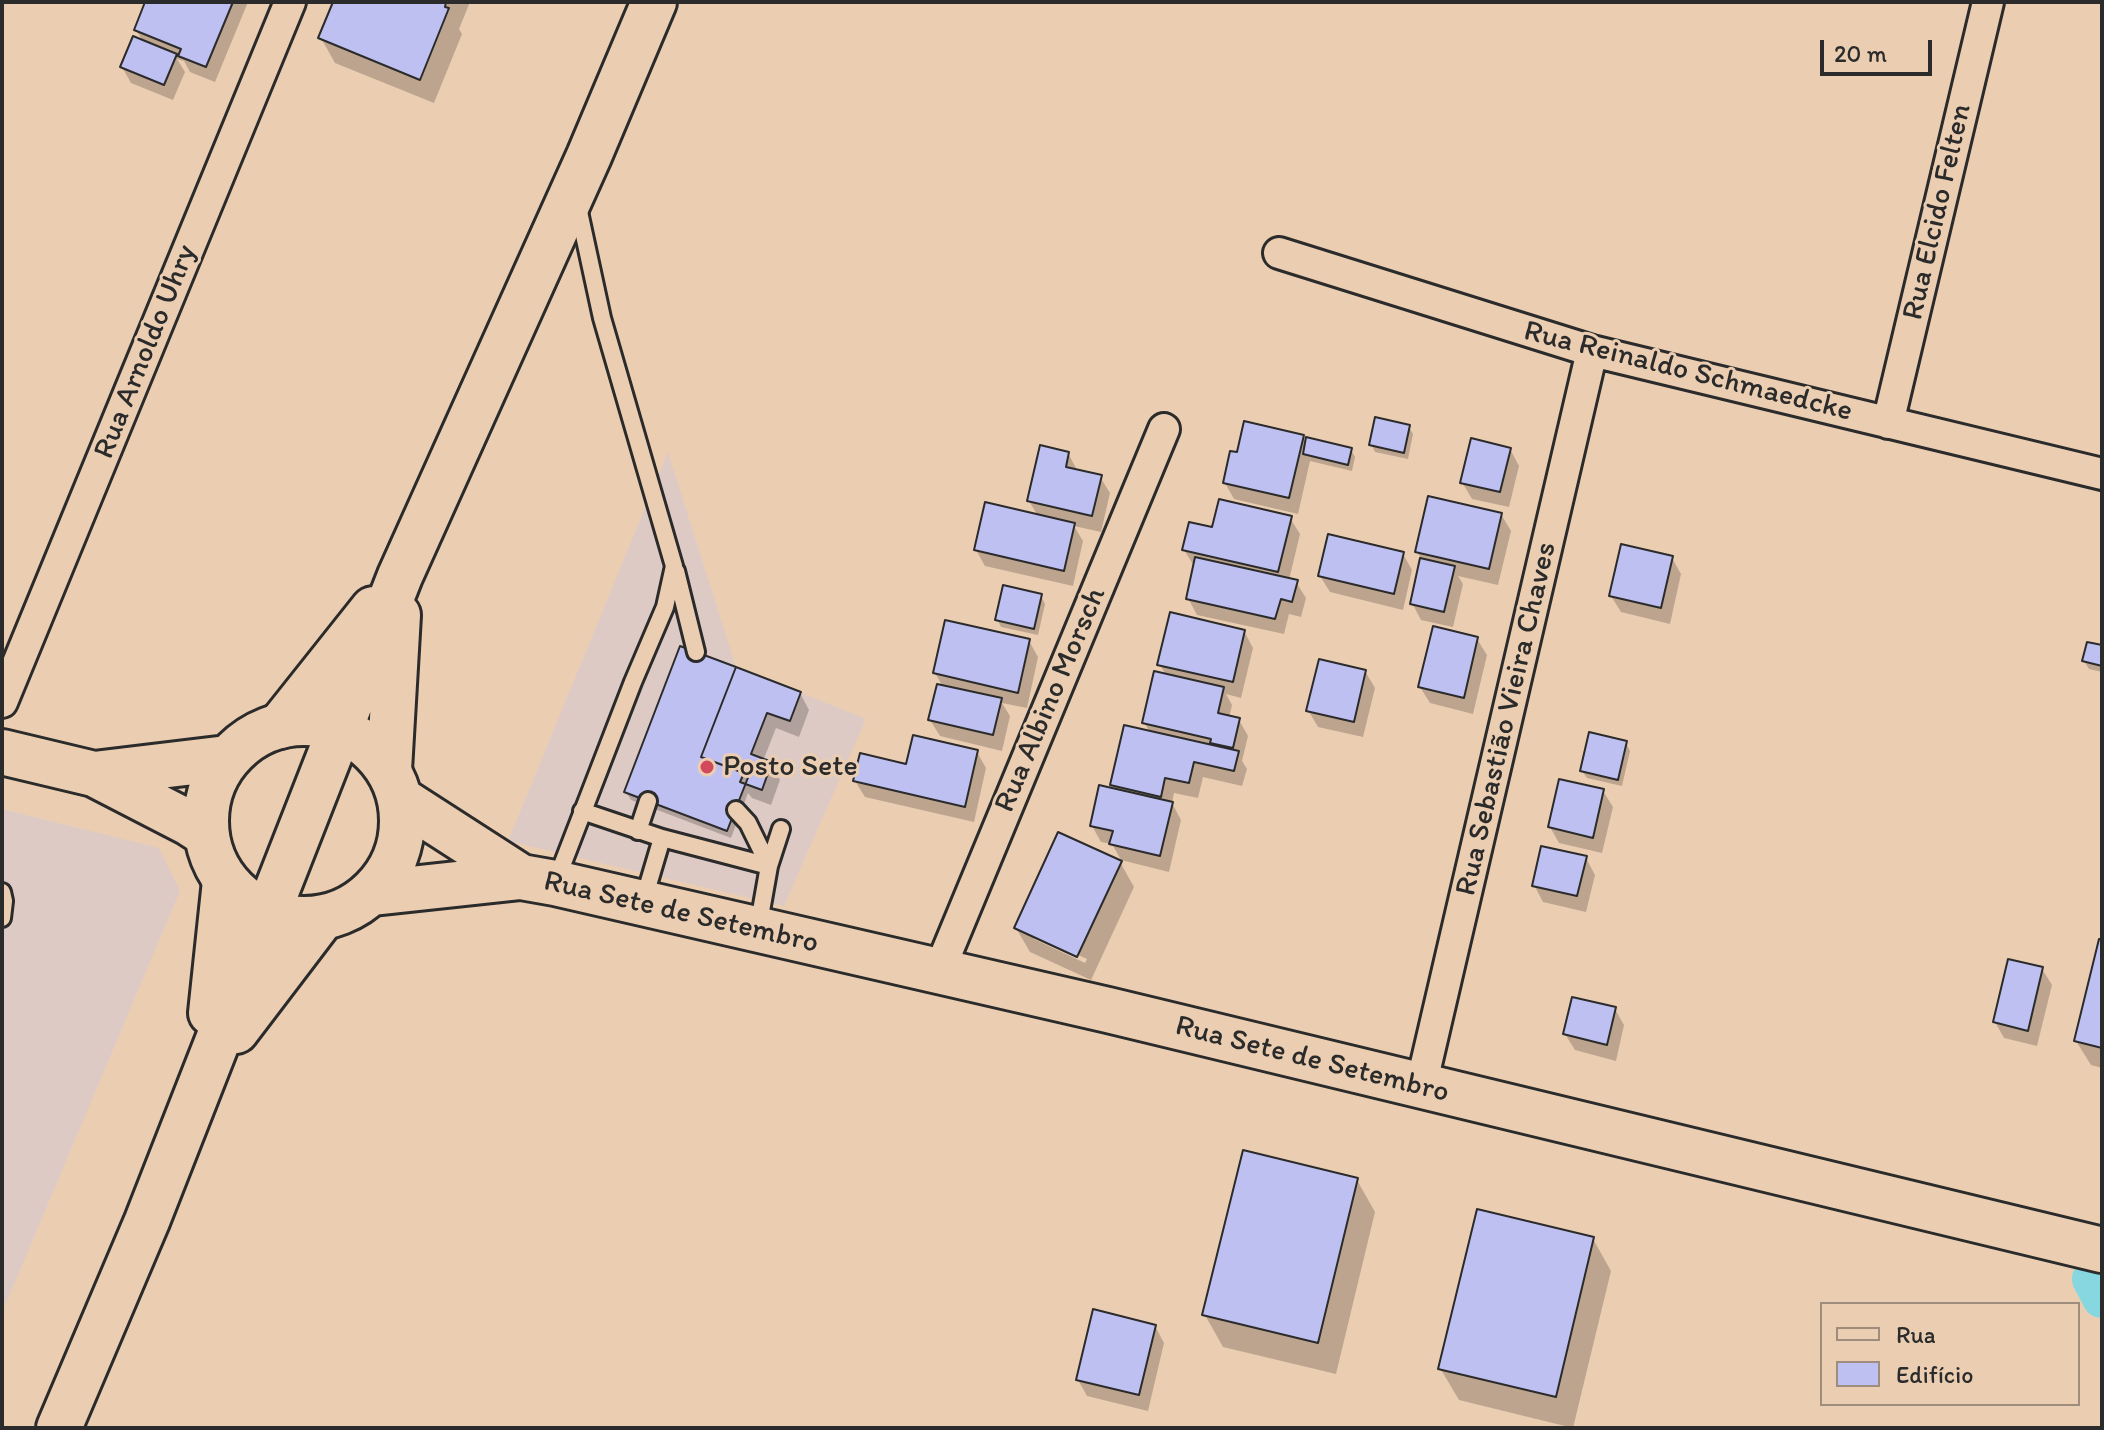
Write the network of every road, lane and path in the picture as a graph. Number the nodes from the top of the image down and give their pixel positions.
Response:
1 (290, 2) edge
2 (654, 2) edge
3 (1988, 2) edge
4 (574, 190) junction
5 (1279, 253) dead end
6 (1592, 351) junction
7 (1888, 423) junction
8 (1164, 429) dead end
9 (2102, 474) edge
10 (674, 566) junction
11 (400, 576) junction
12 (696, 652) dead end
13 (2, 702) edge
14 (280, 726) junction
15 (340, 727) junction
16 (2, 752) edge
17 (227, 758) junction
18 (94, 774) junction
19 (395, 784) junction
20 (648, 801) dead end
21 (736, 810) dead end
22 (582, 811) junction
23 (781, 829) dead end
24 (638, 831) junction
25 (206, 834) junction
26 (662, 838) junction
27 (769, 866) junction
28 (538, 880) junction
29 (225, 881) junction
30 (2, 892) edge
31 (373, 893) junction
32 (642, 904) junction
33 (267, 912) junction
34 (2, 918) edge
35 (322, 918) junction
36 (757, 930) junction
37 (939, 971) junction
38 (205, 1071) junction
39 (1421, 1086) junction
40 (2102, 1250) edge
41 (59, 1428) edge

1 - 13 street, Rua Arnoldo Uhry
2 - 4 main road
3 - 7 street, Rua Elcido Felten
4 - 10 lane
4 - 11 main road
5 - 6 street, Rua Reinaldo Schmaedcke
6 - 7 street, Rua Reinaldo Schmaedcke
6 - 39 street, Rua Sebastião Vieira Chaves
7 - 9 street, Rua Reinaldo Schmaedcke
8 - 37 street, Rua Albino Morsch
10 - 12 lane
10 - 22 lane
11 - 14 main road
11 - 15 main road
11 - 19 main road
14 - 15 main road
14 - 17 main road
15 - 19 main road, Rua Sete de Setembro
15 - 33 main road
16 - 18 main road
17 - 18 main road
17 - 25 main road
18 - 25 main road
19 - 28 main road, Rua Sete de Setembro
19 - 31 main road
20 - 24 lane
21 - 27 lane
22 - 24 lane
22 - 28 lane
23 - 27 lane
24 - 26 lane
25 - 29 main road
26 - 27 lane
26 - 32 lane
27 - 36 lane
28 - 31 main road, Rua Sete de Setembro
28 - 32 main road, Rua Sete de Setembro
29 - 33 main road
29 - 38 main road
30 - 34 lane
31 - 35 main road
32 - 36 main road, Rua Sete de Setembro
33 - 35 main road
33 - 38 main road
35 - 38 main road
36 - 37 main road, Rua Sete de Setembro
37 - 39 main road, Rua Sete de Setembro
38 - 41 main road
39 - 40 main road, Rua Sete de Setembro

